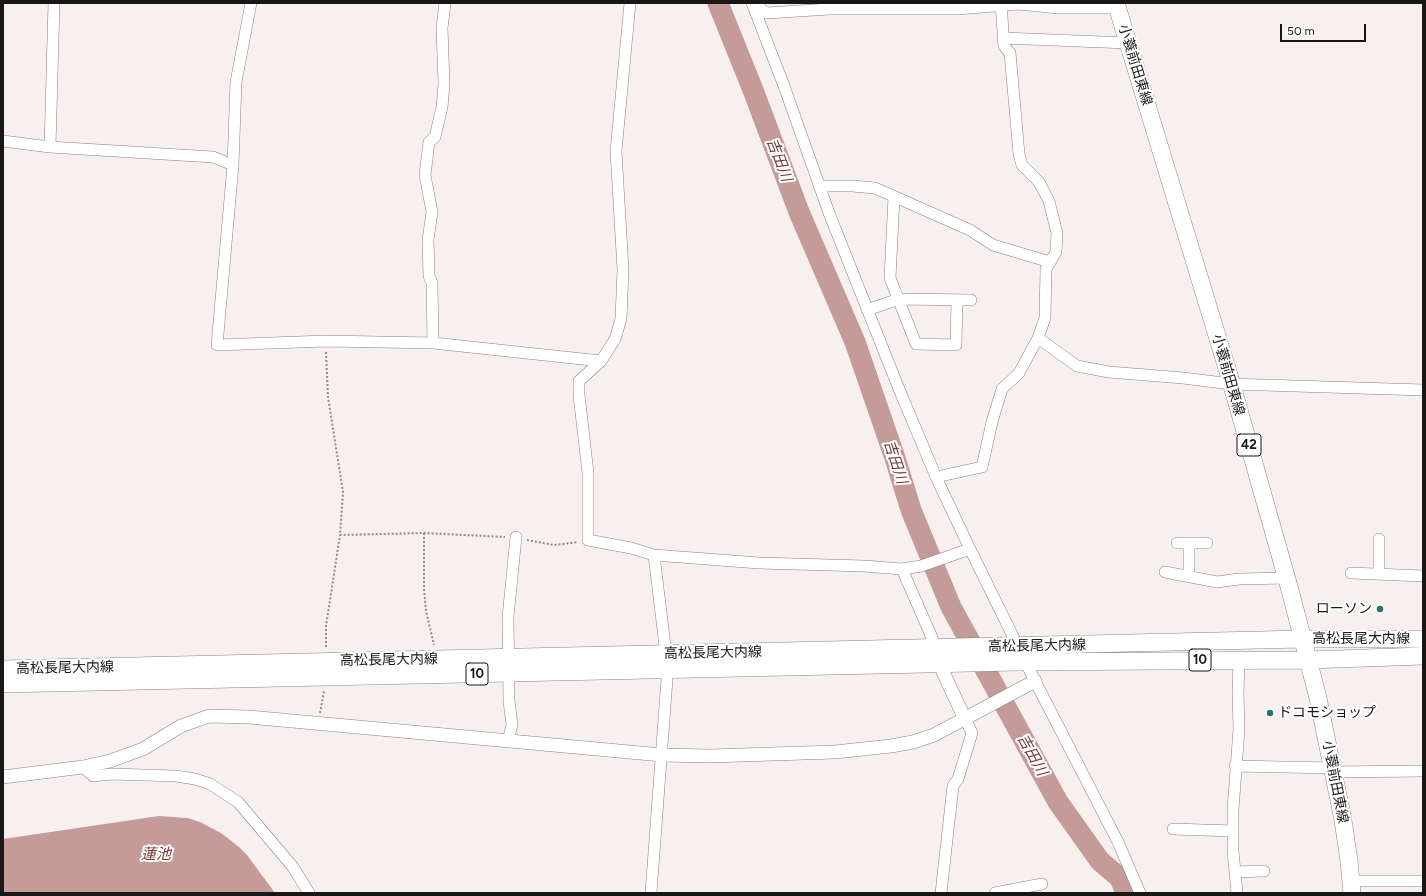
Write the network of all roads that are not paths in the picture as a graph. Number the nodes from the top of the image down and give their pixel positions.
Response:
1 (54, 3) edge
2 (251, 3) edge
3 (445, 3) edge
4 (630, 3) edge
5 (752, 3) edge
6 (757, 3) edge
7 (1001, 4) edge
8 (1117, 5) edge
9 (829, 6) edge
10 (1003, 38) junction
11 (1128, 43) junction
12 (3, 141) edge
13 (50, 147) junction
14 (232, 165) junction
15 (819, 186) junction
16 (894, 197) junction
17 (1050, 262) junction
18 (899, 299) junction
19 (957, 300) junction
20 (971, 300) dead end
21 (867, 310) junction
22 (1038, 338) junction
23 (433, 343) junction
24 (602, 361) junction
25 (1231, 384) junction
26 (1423, 390) edge
27 (936, 477) junction
28 (516, 538) dead end
29 (1380, 540) dead end
30 (1177, 543) dead end
31 (1189, 544) junction
32 (1207, 544) dead end
33 (970, 550) junction
34 (654, 555) junction
35 (902, 569) junction
36 (1165, 572) dead end
37 (1351, 573) dead end
38 (1379, 574) junction
39 (1189, 576) junction
40 (1423, 576) edge
41 (1287, 578) junction
42 (1303, 639) junction
43 (1423, 639) edge
44 (1018, 654) junction
45 (942, 656) junction
46 (1423, 656) edge
47 (1239, 660) junction
48 (1308, 660) junction
49 (666, 662) junction
50 (509, 665) junction
51 (3, 669) edge
52 (3, 684) edge
53 (1030, 684) junction
54 (971, 716) junction
55 (508, 741) junction
56 (662, 755) junction
57 (1235, 766) junction
58 (83, 767) junction
59 (1333, 770) junction
60 (1423, 771) edge
61 (3, 778) edge
62 (1172, 829) dead end
63 (1233, 831) junction
64 (1264, 871) dead end
65 (1236, 872) junction
66 (1423, 881) edge
67 (1042, 884) dead end
68 (1352, 887) edge
69 (1012, 891) edge
70 (308, 893) edge
71 (651, 893) edge
72 (941, 893) edge
73 (995, 893) edge
74 (1140, 893) edge
75 (1237, 893) edge

1 - 13 street
2 - 14 street
3 - 23 street
4 - 24 street
5 - 15 street
6 - 9 street
7 - 8 street
7 - 9 street
7 - 10 street
8 - 11 main road, 小蓑前田東線 / 42
10 - 11 street
10 - 17 street
11 - 25 main road, 小蓑前田東線 / 42
12 - 13 street
13 - 14 street
14 - 23 street
15 - 16 street
15 - 21 street
16 - 17 street
16 - 18 street
17 - 22 street
18 - 19 street
18 - 19 street
18 - 21 street
19 - 20 street
21 - 27 street
22 - 25 street
22 - 27 street
23 - 24 street
24 - 34 street
25 - 26 street
25 - 41 main road, 小蓑前田東線 / 42
27 - 33 street
28 - 50 street
29 - 38 street
30 - 31 street
31 - 32 street
31 - 39 street
33 - 35 street
33 - 44 street
34 - 35 street
34 - 49 street
35 - 45 street
36 - 39 street
37 - 38 street
38 - 40 street
39 - 41 street
41 - 42 main road, 小蓑前田東線 / 42
42 - 43 main road, 高松長尾大内線 / 10
42 - 44 main road, 高松長尾大内線 / 10
42 - 48 main road, 小蓑前田東線 / 42
44 - 45 main road, 高松長尾大内線 / 10
44 - 47 main road, 高松長尾大内線 / 10
44 - 53 street
45 - 49 main road, 高松長尾大内線 / 10
45 - 54 street
46 - 48 main road, 高松長尾大内線 / 10
47 - 48 main road, 高松長尾大内線 / 10
47 - 57 street
48 - 59 main road, 小蓑前田東線 / 42
49 - 50 main road, 高松長尾大内線 / 10
49 - 56 street
50 - 51 main road, 高松長尾大内線 / 10
50 - 52 main road, 高松長尾大内線 / 10
50 - 55 street
53 - 54 street
53 - 74 street
54 - 56 street
54 - 72 street
55 - 56 street
55 - 58 street
56 - 71 street
57 - 59 street
57 - 63 street
58 - 61 street
58 - 70 street
59 - 60 street
59 - 68 main road, 小蓑前田東線 / 42
62 - 63 street
63 - 65 street
64 - 65 street
65 - 75 street
66 - 68 street
67 - 69 street
69 - 73 street

